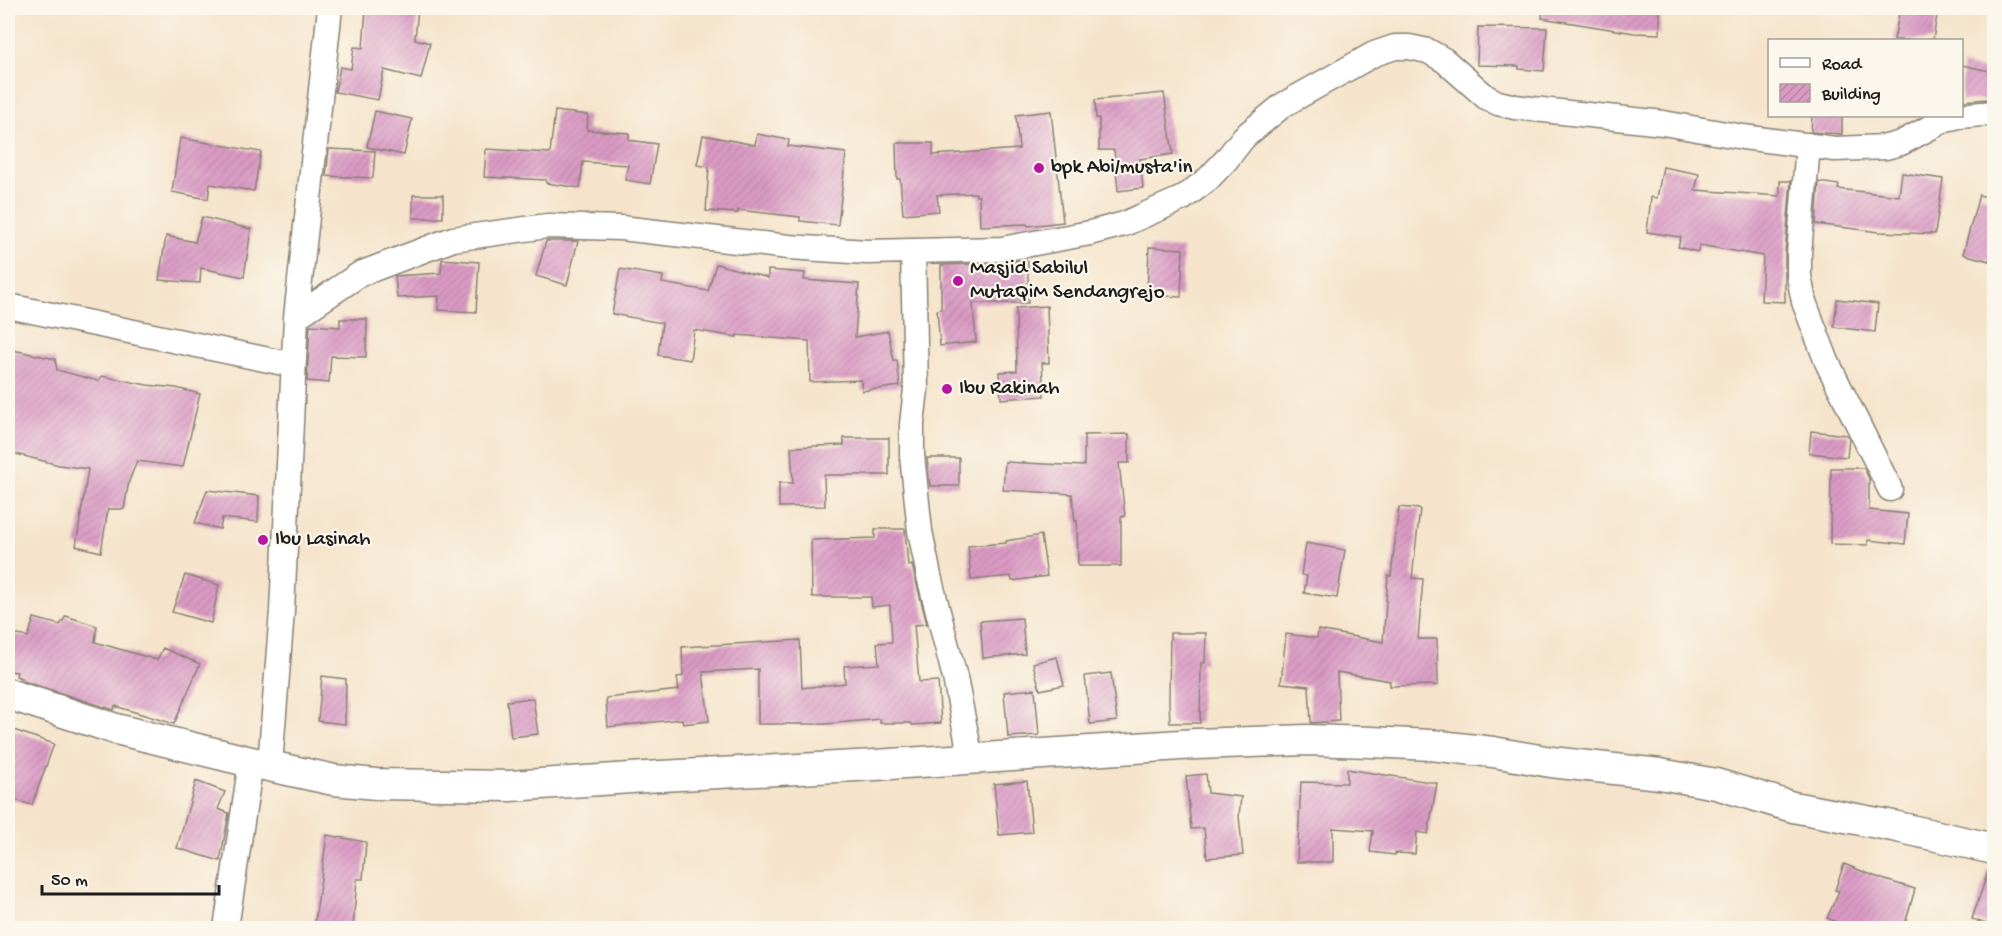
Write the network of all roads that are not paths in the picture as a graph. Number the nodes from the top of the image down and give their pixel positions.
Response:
1 (330, 8) edge
2 (1995, 113) edge
3 (1963, 116) edge
4 (1955, 117) edge
5 (1808, 145) junction
6 (913, 250) junction
7 (8, 306) edge
8 (296, 316) junction
9 (293, 365) junction
10 (1890, 489) dead end
11 (8, 694) edge
12 (971, 759) junction
13 (260, 764) junction
14 (1995, 849) edge
15 (226, 928) edge

1 - 8 street
2 - 3 street
4 - 5 street
5 - 6 street
5 - 10 street
6 - 8 street
6 - 12 street
7 - 9 street
8 - 9 street
9 - 13 street
11 - 13 street
12 - 13 street
12 - 14 street
13 - 15 street

